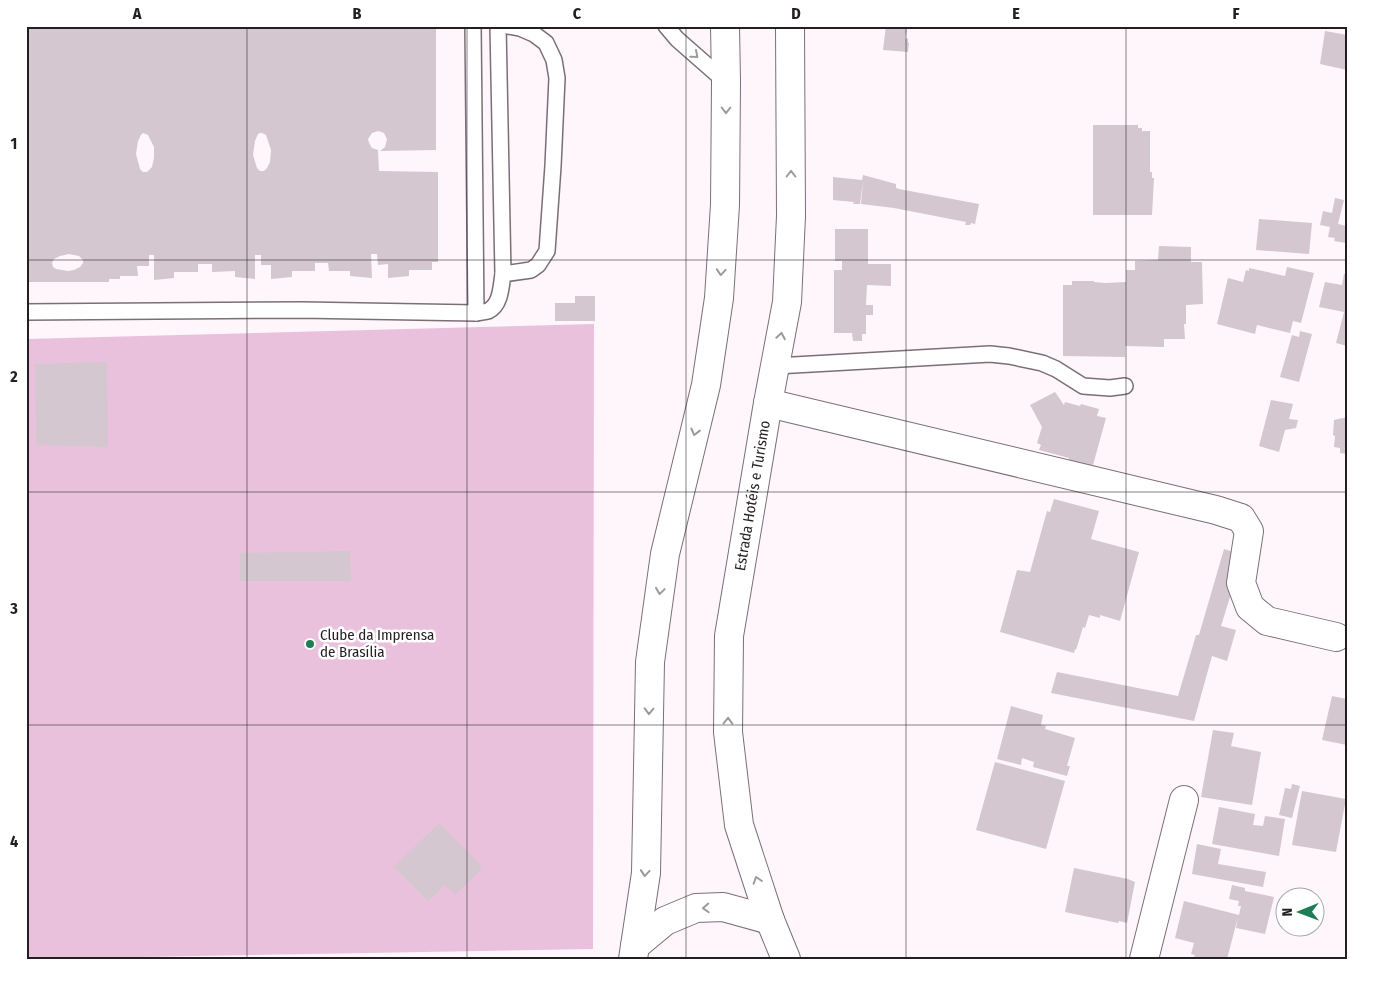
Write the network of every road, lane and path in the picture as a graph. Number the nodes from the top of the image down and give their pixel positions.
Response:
1 (473, 26) edge
2 (498, 26) edge
3 (508, 26) edge
4 (666, 26) edge
5 (725, 26) edge
6 (790, 26) edge
7 (726, 82) junction
8 (474, 159) junction
9 (501, 159) junction
10 (503, 274) junction
11 (26, 312) edge
12 (476, 313) junction
13 (776, 366) junction
14 (1125, 386) dead end
15 (768, 403) junction
16 (1336, 637) dead end
17 (1184, 800) dead end
18 (770, 920) junction
19 (634, 953) edge
20 (786, 959) edge
21 (1144, 959) edge

1 - 8 lane
2 - 9 lane
3 - 10 lane
4 -> 7 lane
5 - 7 main road
13 -> 6 main road, Estrada Hotéis e Turismo
7 -> 19 main road
8 - 9 lane
8 - 12 lane
9 - 10 lane
10 - 12 lane
11 - 12 lane
13 - 14 lane
13 - 15 main road, Estrada Hotéis e Turismo
15 - 16 main road
18 -> 15 main road, Estrada Hotéis e Turismo
17 - 21 main road
18 -> 19 main road
18 - 20 main road, Estrada Hotéis e Turismo

